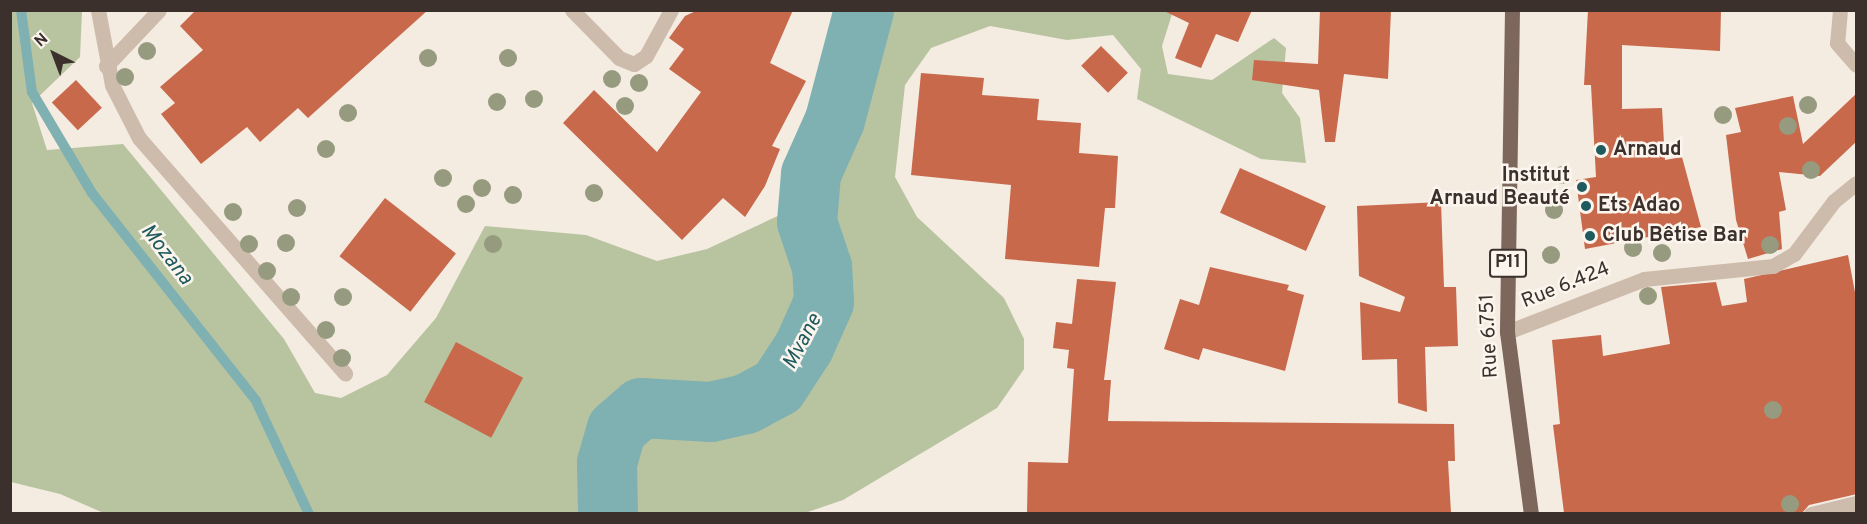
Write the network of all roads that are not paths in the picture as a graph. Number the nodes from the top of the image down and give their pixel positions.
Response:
1 (98, 10) edge
2 (159, 10) edge
3 (572, 10) edge
4 (671, 10) edge
5 (1512, 10) edge
6 (1840, 10) edge
7 (1857, 65) edge
8 (106, 66) junction
9 (1857, 183) edge
10 (1507, 333) junction
11 (345, 373) dead end
12 (1857, 503) edge
13 (1531, 513) edge
14 (1811, 513) edge

1 - 8 street
2 - 8 street
3 - 4 street
5 - 10 main road, Rue 6.751 / P11
6 - 7 street
8 - 11 street
9 - 10 street, Rue 6.424
10 - 13 main road, Rue 6.751 / P11
12 - 14 street

